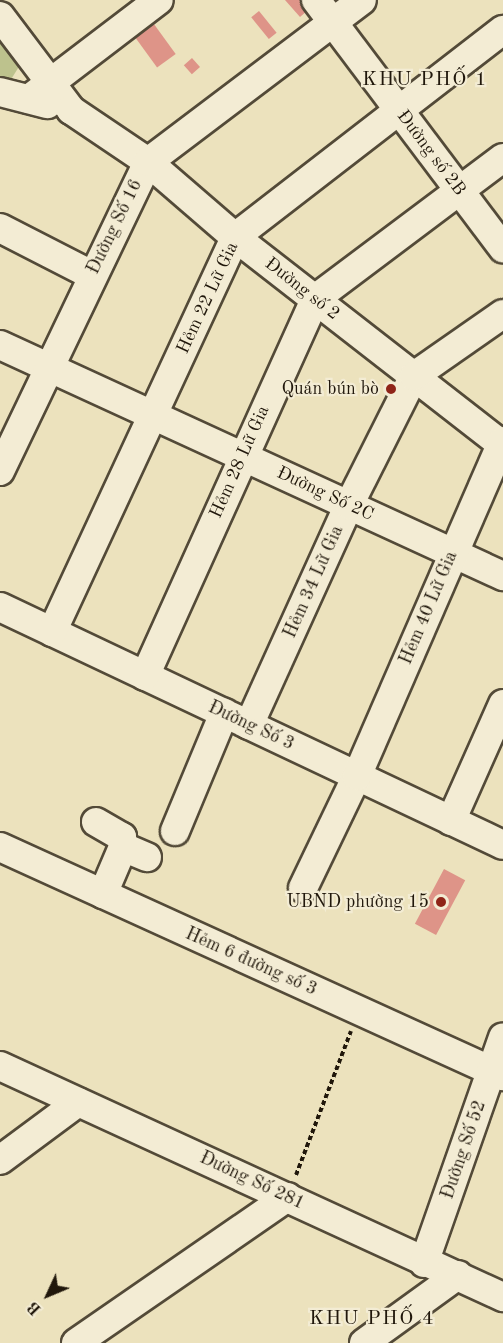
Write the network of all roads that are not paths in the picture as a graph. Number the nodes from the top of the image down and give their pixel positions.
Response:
1 (159, 0) edge
2 (316, 0) edge
3 (362, 0) edge
4 (0, 16) edge
5 (333, 23) junction
6 (503, 30) edge
7 (40, 91) junction
8 (0, 92) edge
9 (399, 111) junction
10 (503, 158) edge
11 (148, 162) junction
12 (460, 191) junction
13 (0, 228) edge
14 (235, 237) junction
15 (503, 248) edge
16 (92, 275) junction
17 (315, 299) junction
18 (503, 314) edge
19 (0, 345) edge
20 (48, 367) junction
21 (414, 376) junction
22 (153, 415) junction
23 (502, 444) edge
24 (242, 456) junction
25 (0, 469) edge
26 (348, 505) junction
27 (452, 553) junction
28 (503, 576) edge
29 (0, 607) edge
30 (52, 632) junction
31 (145, 676) junction
32 (503, 704) edge
33 (237, 719) junction
34 (357, 776) junction
35 (451, 821) junction
36 (96, 822) dead end
37 (176, 831) dead end
38 (503, 845) edge
39 (0, 847) edge
40 (303, 888) dead end
41 (103, 894) junction
42 (503, 1037) edge
43 (0, 1066) edge
44 (497, 1073) edge
45 (78, 1102) junction
46 (0, 1160) edge
47 (288, 1197) junction
48 (424, 1263) junction
49 (458, 1275) junction
50 (503, 1297) edge
51 (76, 1343) edge
52 (364, 1343) edge

1 - 7 street
2 - 5 street, Đường số 2B
3 - 5 street, Đường Số 16
4 - 7 street
5 - 9 street, Đường số 2B
5 - 11 street, Đường Số 16
6 - 9 street, Hẻm 22 Lữ Gia
7 - 8 street
7 - 11 street, Đường số 2
9 - 12 street, Đường số 2B
9 - 14 street, Hẻm 22 Lữ Gia
10 - 12 street, Hẻm 28 Lữ Gia
11 - 14 street, Đường số 2
11 - 16 street, Đường Số 16
12 - 15 street, Đường số 2B
12 - 17 street, Hẻm 28 Lữ Gia
13 - 16 street
14 - 17 street, Đường số 2
14 - 22 street, Hẻm 22 Lữ Gia
16 - 20 street, Đường Số 16
17 - 21 street, Đường số 2
17 - 24 street, Hẻm 28 Lữ Gia
18 - 21 street, Hẻm 34 Lữ Gia
19 - 20 street, Đường Số 2C
20 - 22 street, Đường Số 2C
20 - 25 street, Đường Số 16
21 - 23 street, Đường số 2
21 - 26 street, Hẻm 34 Lữ Gia
22 - 24 street, Đường Số 2C
22 - 30 street, Hẻm 22 Lữ Gia
23 - 27 street, Hẻm 40 Lữ Gia
24 - 26 street, Đường Số 2C
24 - 31 street, Hẻm 28 Lữ Gia
26 - 27 street, Đường Số 2C
26 - 33 street, Hẻm 34 Lữ Gia
27 - 28 street, Đường Số 2C
27 - 34 street, Hẻm 40 Lữ Gia
29 - 30 street, Đường Số 3
30 - 31 street, Đường Số 3
31 - 33 street, Đường Số 3
32 - 35 street
33 - 34 street, Đường Số 3
33 - 37 street, Hẻm 34 Lữ Gia
34 - 35 street, Đường Số 3
34 - 40 street, Hẻm 40 Lữ Gia
35 - 38 street, Đường Số 3
36 - 41 street
39 - 41 street, Hẻm 6 đường số 3
41 - 44 street, Hẻm 6 đường số 3
42 - 44 street, Đường Số 52
43 - 45 street, Đường Số 281
44 - 48 street, Đường Số 52
45 - 46 street
45 - 47 street, Đường Số 281
47 - 48 street, Đường Số 281
47 - 51 street
48 - 49 street, Đường Số 281
49 - 50 street, Đường Số 281
49 - 52 street

